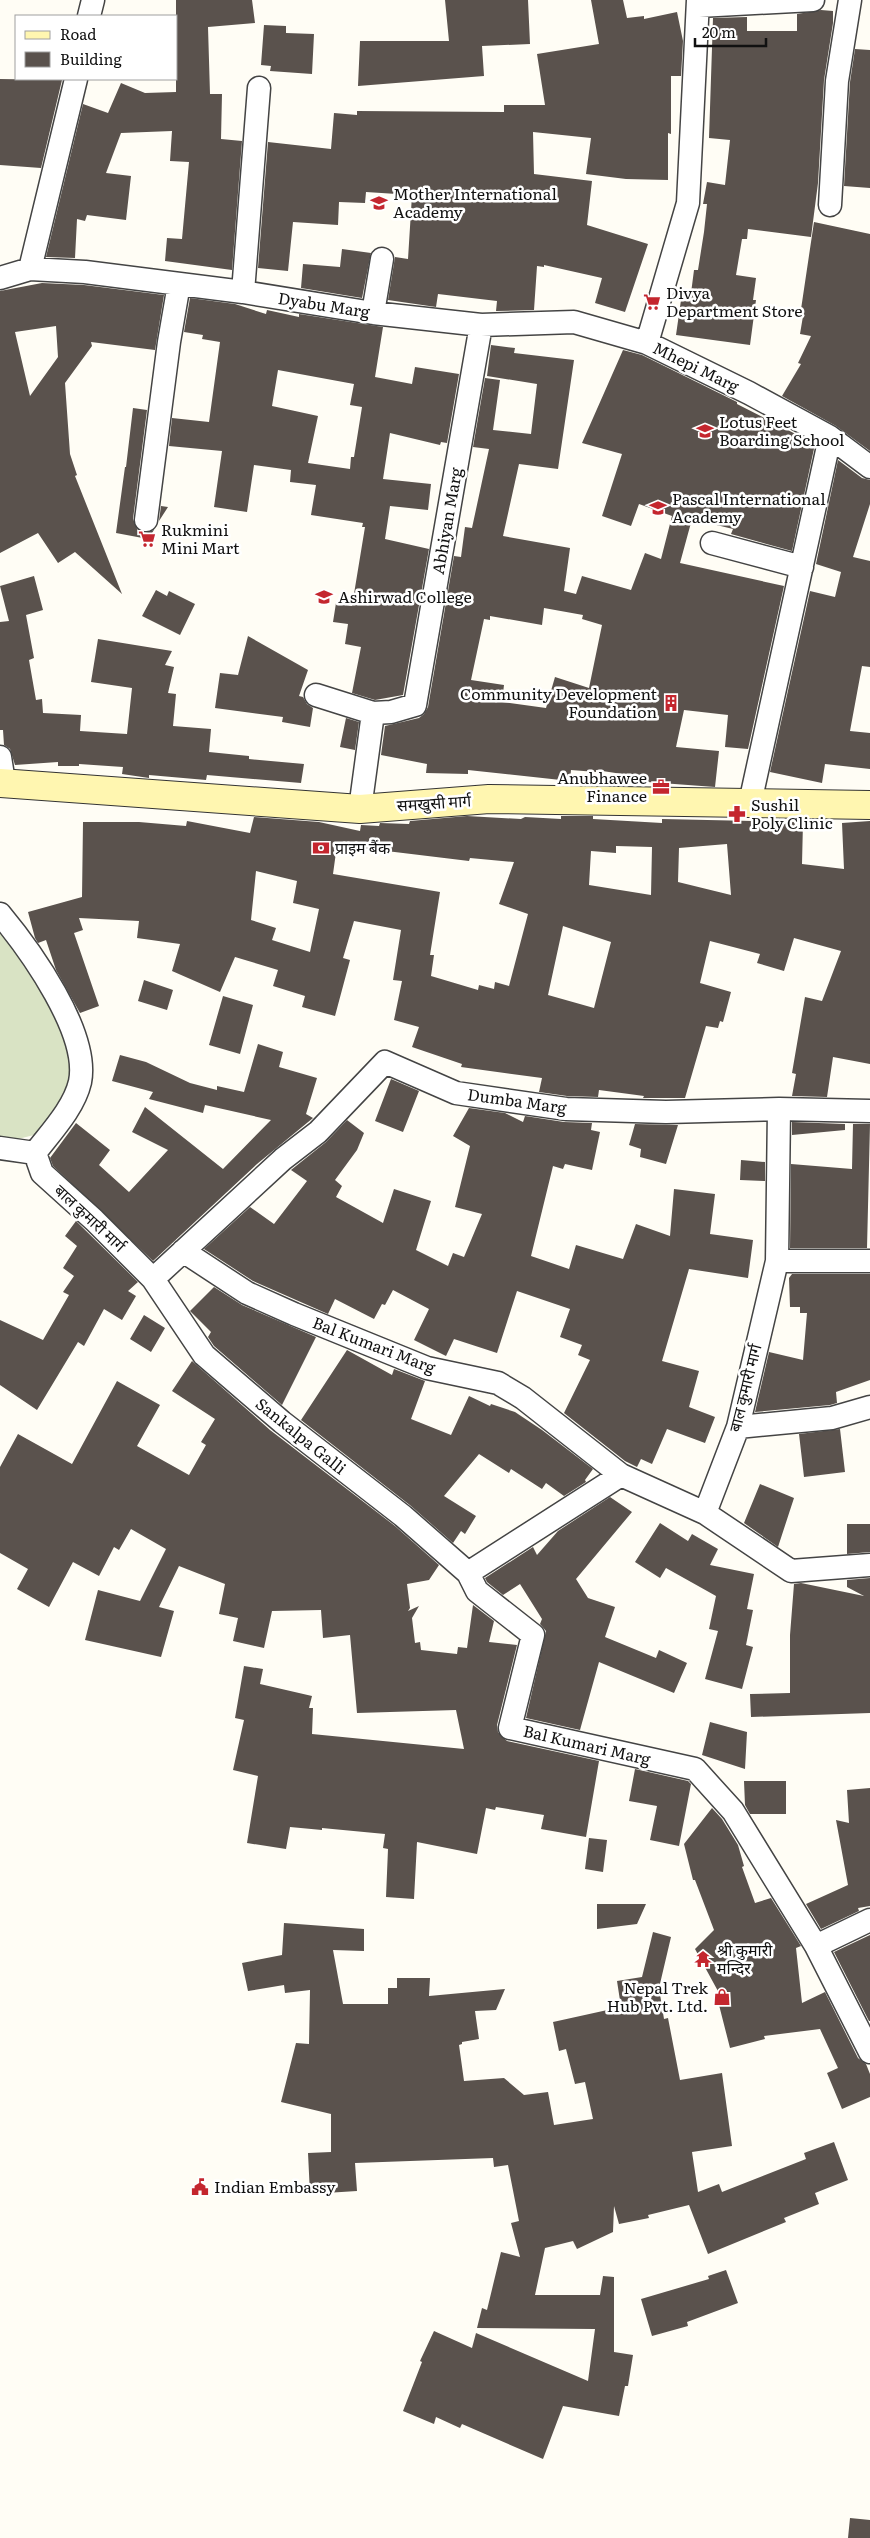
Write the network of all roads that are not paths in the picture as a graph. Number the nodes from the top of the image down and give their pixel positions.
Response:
1 (93, 0) edge
2 (813, 0) edge
3 (850, 0) edge
4 (698, 3) edge
5 (89, 15) edge
6 (76, 80) edge
7 (258, 88) dead end
8 (830, 205) dead end
9 (382, 259) dead end
10 (30, 268) junction
11 (0, 278) edge
12 (179, 284) junction
13 (243, 292) junction
14 (372, 313) junction
15 (480, 325) junction
16 (647, 343) junction
17 (830, 437) junction
18 (870, 467) edge
19 (146, 520) dead end
20 (712, 543) dead end
21 (802, 567) junction
22 (316, 695) dead end
23 (373, 713) junction
24 (1, 774) edge
25 (750, 803) junction
26 (870, 805) edge
27 (360, 809) junction
28 (0, 914) edge
29 (779, 1108) junction
30 (870, 1112) edge
31 (0, 1148) edge
32 (35, 1153) junction
33 (183, 1251) junction
34 (777, 1260) junction
35 (870, 1261) edge
36 (153, 1279) junction
37 (870, 1407) edge
38 (738, 1427) junction
39 (621, 1475) junction
40 (705, 1513) junction
41 (870, 1565) edge
42 (468, 1573) junction
43 (870, 1920) edge
44 (816, 1946) junction
45 (870, 2052) edge

1 - 5 street
2 - 4 street
3 - 8 street
4 - 16 street, Mhepi Marg
6 - 10 street
7 - 13 street
9 - 14 street
10 - 11 street, Dyabu Marg
10 - 12 street, Dyabu Marg
12 - 13 street, Dyabu Marg
12 - 19 street
13 - 14 street, Dyabu Marg
14 - 15 street, Dyabu Marg
15 - 16 street, Dyabu Marg
15 - 23 street, Abhiyan Marg
16 - 17 street, Mhepi Marg
17 - 18 street, Mhepi Marg
17 - 21 street
20 - 21 street
21 - 25 street
22 - 23 street, Abhiyan Marg
23 - 27 street
24 - 27 main road, समखुसी मार्ग
25 - 26 main road, समखुसी मार्ग
25 - 27 main road, समखुसी मार्ग
28 - 32 street
29 - 30 street
29 - 33 street, Dumba Marg
29 - 34 street
31 - 32 street
32 - 36 street, बाल कुमारी मार्ग
33 - 36 street
33 - 39 street, Bal Kumari Marg
34 - 35 street
34 - 38 street, बाल कुमारी मार्ग
36 - 42 street, Sankalpa Galli
37 - 38 street
38 - 40 street, बाल कुमारी मार्ग
39 - 40 street, Bal Kumari Marg
39 - 42 street
40 - 41 street, Bal Kumari Marg
42 - 44 street, Bal Kumari Marg
43 - 44 street
44 - 45 street, Bal Kumari Marg

